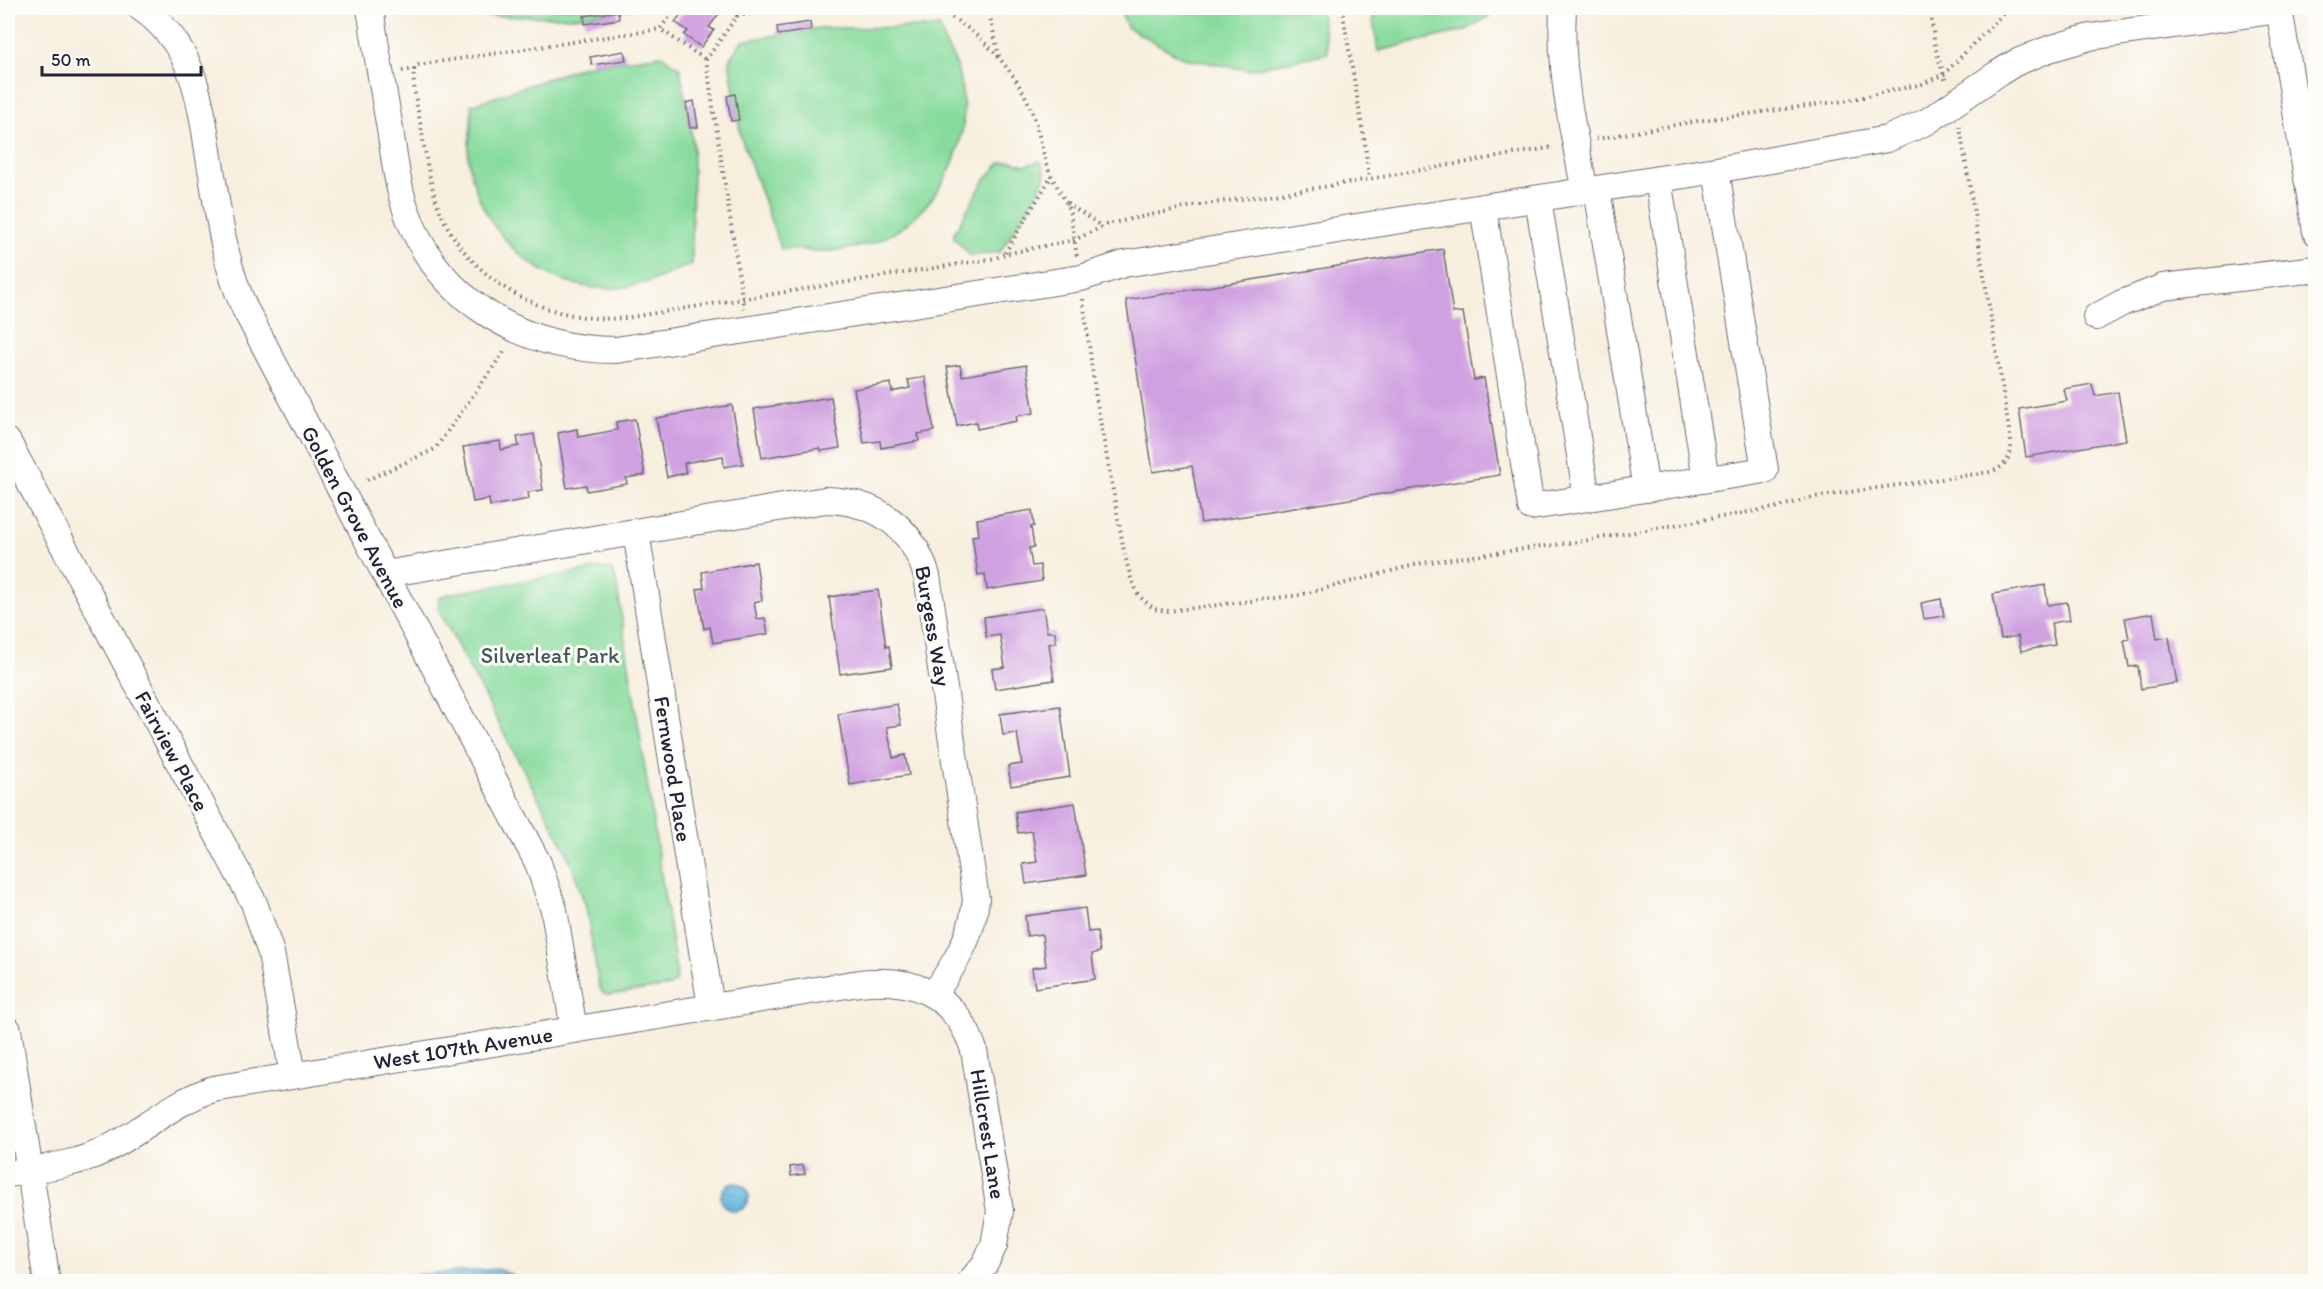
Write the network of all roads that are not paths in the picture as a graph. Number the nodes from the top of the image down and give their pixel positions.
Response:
1 (141, 8) edge
2 (370, 8) edge
3 (1563, 8) edge
4 (2279, 9) edge
5 (1716, 170) junction
6 (1658, 180) junction
7 (1591, 190) junction
8 (1538, 199) junction
9 (1483, 207) junction
10 (2316, 232) edge
11 (2316, 269) edge
12 (2096, 317) dead end
13 (8, 442) edge
14 (1706, 479) junction
15 (1646, 489) junction
16 (1587, 498) junction
17 (636, 532) junction
18 (385, 574) junction
19 (934, 994) junction
20 (711, 1007) junction
21 (8, 1030) edge
22 (574, 1030) junction
23 (293, 1075) junction
24 (19, 1172) edge
25 (47, 1281) edge
26 (970, 1281) edge

1 - 18 street, Golden Grove Avenue
2 - 9 street
3 - 7 street
4 - 5 street
4 - 10 street
5 - 6 street
5 - 14 street
6 - 7 street
6 - 14 street
7 - 8 street
7 - 15 street
8 - 9 street
8 - 16 street
9 - 16 street
11 - 12 street
13 - 23 street, Fairview Place
14 - 15 street
15 - 16 street
17 - 18 street, Burgess Way
17 - 19 street, Burgess Way
17 - 20 street, Fernwood Place
18 - 22 street, Golden Grove Avenue
19 - 20 street, West 107th Avenue
19 - 26 street, Hillcrest Lane
20 - 22 street, West 107th Avenue
21 - 24 street
22 - 23 street, West 107th Avenue
23 - 24 street, West 107th Avenue
24 - 25 street

